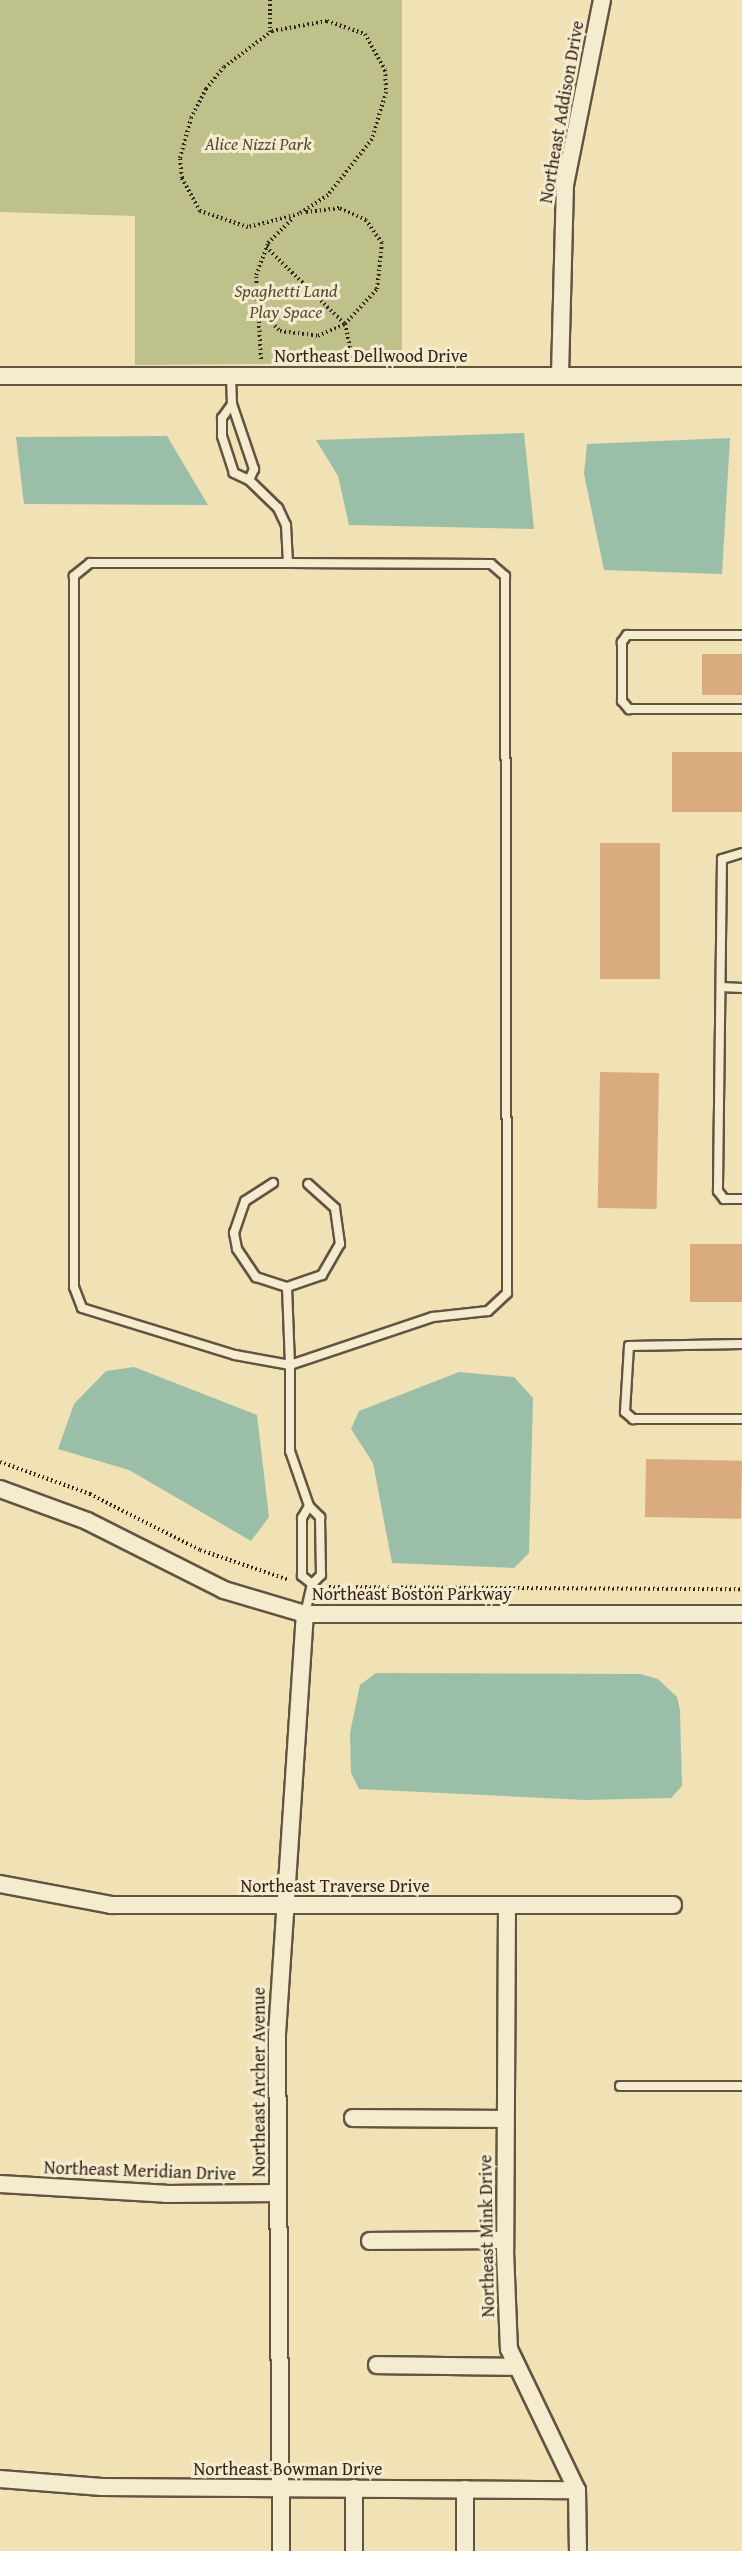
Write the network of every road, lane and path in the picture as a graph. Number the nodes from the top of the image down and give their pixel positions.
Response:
1 (270, 0) edge
2 (602, 0) edge
3 (270, 32) junction
4 (299, 214) junction
5 (266, 247) junction
6 (262, 313) junction
7 (345, 324) junction
8 (350, 348) dead end
9 (560, 375) junction
10 (0, 376) edge
11 (231, 376) junction
12 (261, 376) junction
13 (742, 376) edge
14 (232, 405) junction
15 (249, 480) junction
16 (288, 563) junction
17 (742, 635) edge
18 (742, 710) edge
19 (742, 853) edge
20 (721, 987) junction
21 (742, 988) edge
22 (273, 1182) dead end
23 (308, 1184) dead end
24 (742, 1199) edge
25 (287, 1287) junction
26 (742, 1344) edge
27 (290, 1365) junction
28 (742, 1419) edge
29 (0, 1462) edge
30 (0, 1488) edge
31 (309, 1506) junction
32 (312, 1585) junction
33 (742, 1589) edge
34 (305, 1614) junction
35 (742, 1614) edge
36 (0, 1884) edge
37 (283, 1904) junction
38 (507, 1905) junction
39 (673, 1905) dead end
40 (742, 2085) edge
41 (620, 2086) dead end
42 (353, 2118) dead end
43 (505, 2119) junction
44 (0, 2184) edge
45 (278, 2193) junction
46 (505, 2240) junction
47 (370, 2241) dead end
48 (377, 2365) dead end
49 (518, 2367) junction
50 (0, 2479) edge
51 (281, 2488) junction
52 (354, 2488) junction
53 (465, 2489) junction
54 (577, 2490) junction
55 (281, 2551) edge
56 (354, 2551) edge
57 (465, 2551) edge
58 (578, 2551) edge

1 - 3 path
2 - 9 street, Northeast Addison Drive
3 - 4 path
3 - 4 path
4 - 5 path
4 - 7 path
5 - 6 path
5 - 7 path
6 - 7 path
6 - 12 path
7 - 8 path
9 - 12 street, Northeast Dellwood Drive
9 - 13 street, Northeast Dellwood Drive
10 - 11 street, Northeast Dellwood Drive
11 - 12 street, Northeast Dellwood Drive
11 - 14 lane
14 - 15 lane
14 - 15 lane
15 - 16 lane
16 - 27 lane
16 - 27 lane
17 - 18 lane
19 - 20 lane
20 - 21 lane
20 - 24 lane
22 - 25 lane
23 - 25 lane
25 - 27 lane
26 - 28 lane
27 - 31 lane
29 - 32 path
30 - 34 street, Northeast Boston Parkway
31 - 32 lane
31 - 32 lane
32 - 33 path
32 - 34 lane
34 - 35 street, Northeast Boston Parkway
34 - 37 street, Northeast Archer Avenue
36 - 37 street, Northeast Traverse Drive
37 - 38 street, Northeast Traverse Drive
37 - 45 street, Northeast Archer Avenue
38 - 39 street, Northeast Traverse Drive
38 - 43 street, Northeast Mink Drive
40 - 41 lane
42 - 43 street
43 - 46 street, Northeast Mink Drive
44 - 45 street, Northeast Meridian Drive
45 - 51 street, Northeast Archer Avenue
46 - 47 street
46 - 49 street, Northeast Mink Drive
48 - 49 street
49 - 54 street, Northeast Mink Drive
50 - 51 street, Northeast Bowman Drive
51 - 52 street, Northeast Bowman Drive
51 - 55 street, Northeast Archer Avenue
52 - 53 street, Northeast Bowman Drive
52 - 56 street
53 - 54 street, Northeast Bowman Drive
53 - 57 street
54 - 58 street, Northeast Mink Drive

